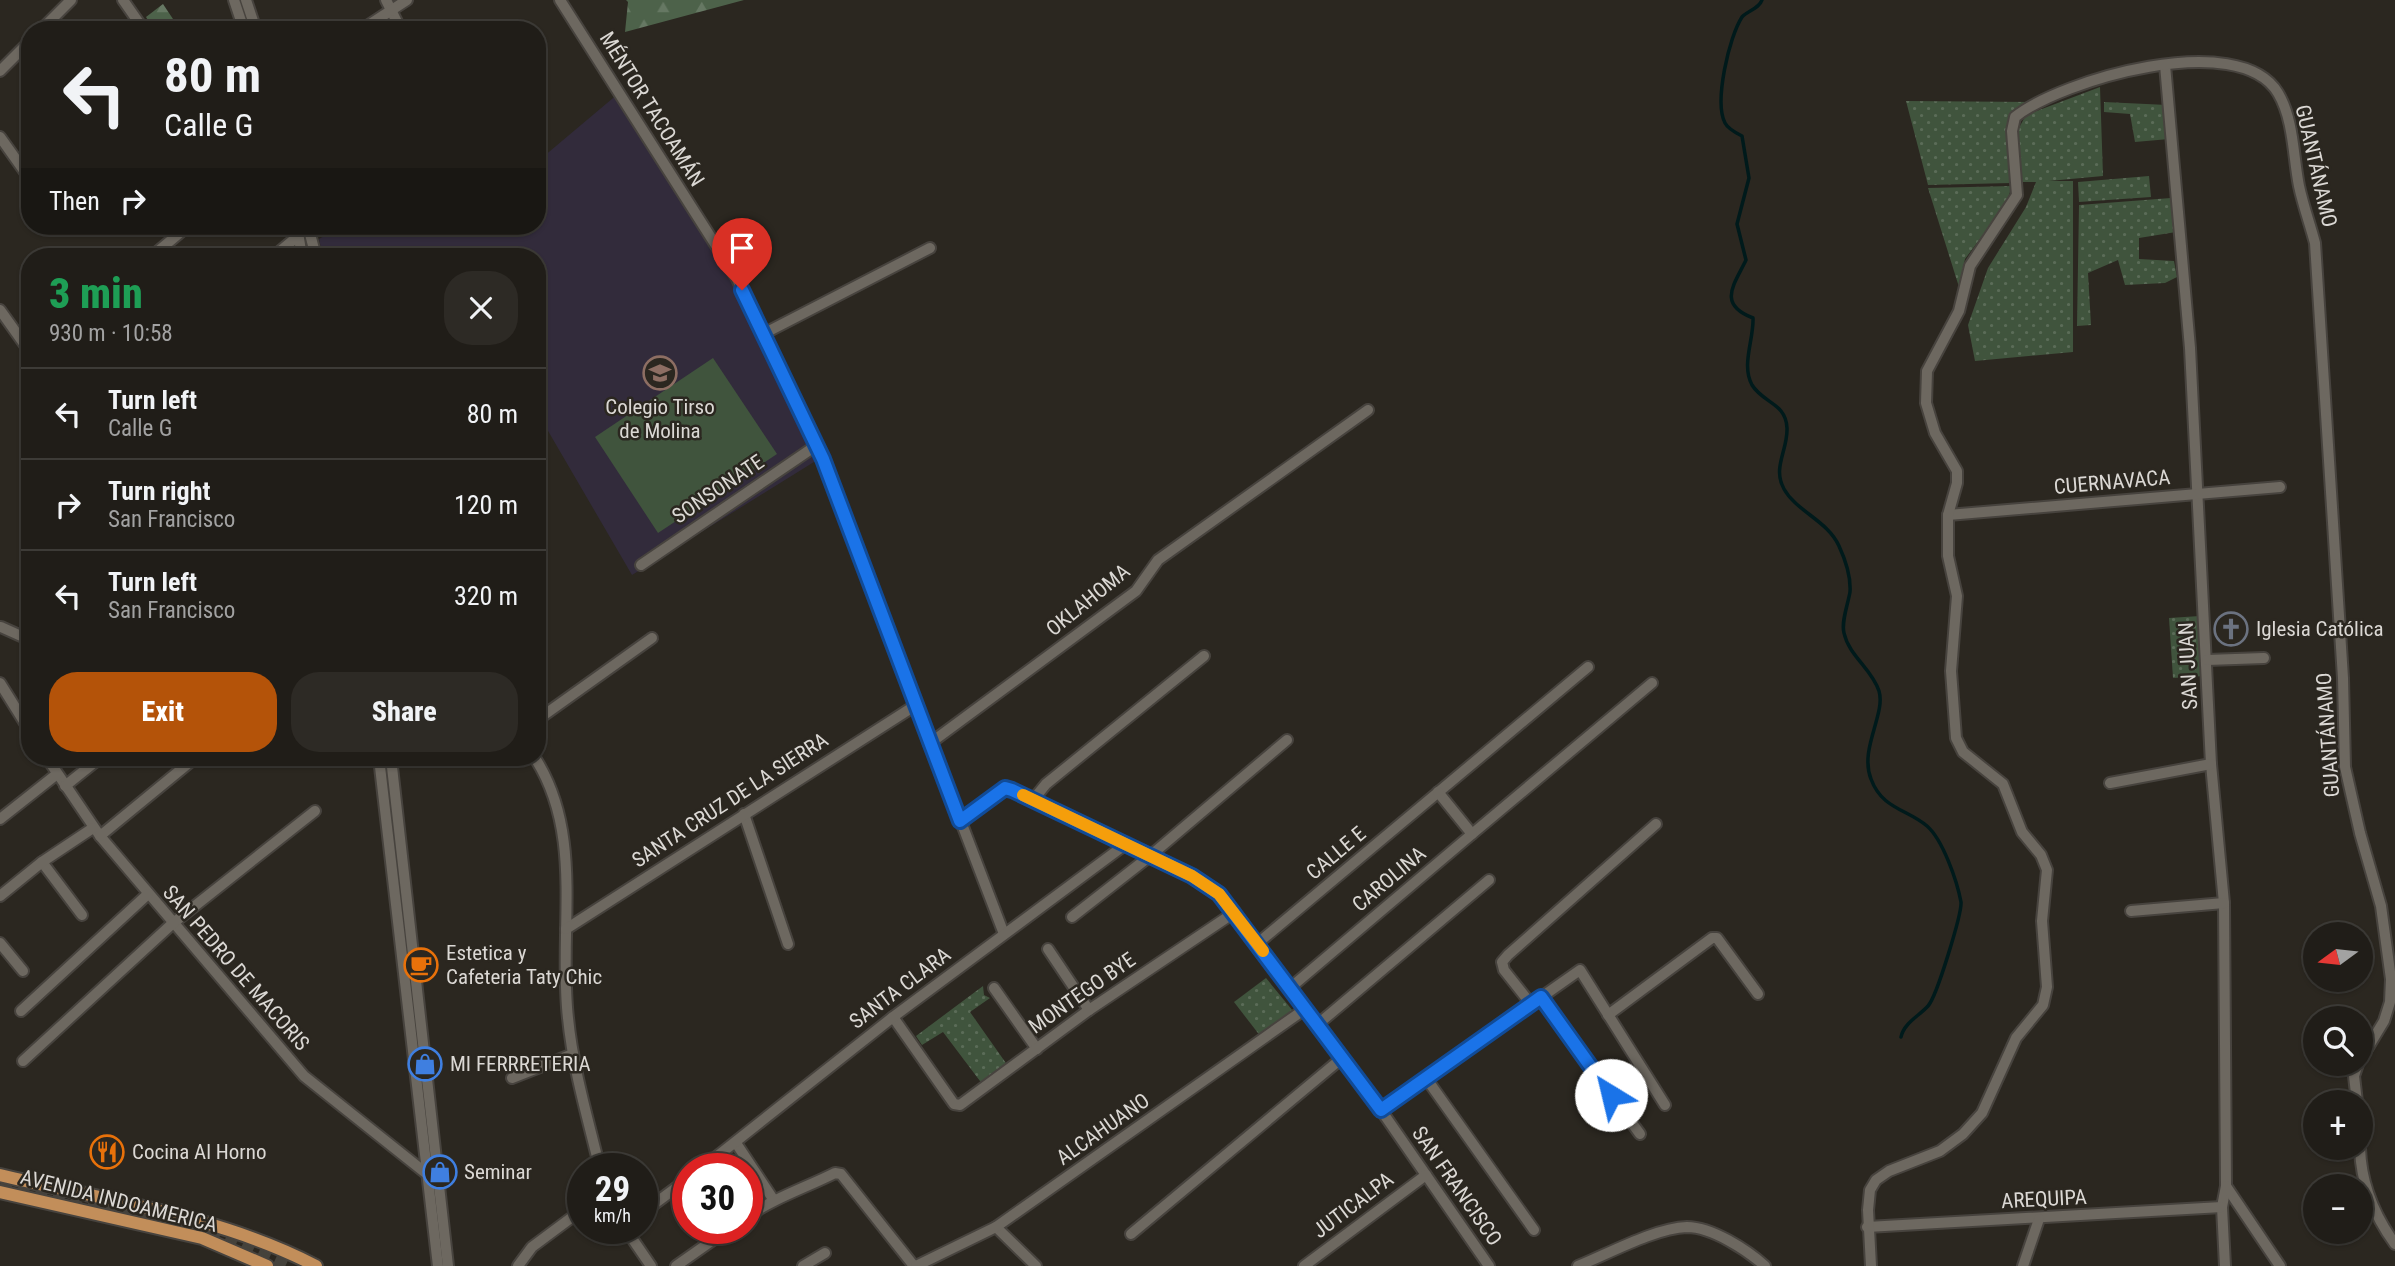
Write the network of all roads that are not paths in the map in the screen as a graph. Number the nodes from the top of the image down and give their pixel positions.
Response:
1 (71, 0) edge
2 (122, 0) edge
3 (234, 0) edge
4 (246, 0) edge
5 (407, 0) edge
6 (560, 0) edge
7 (388, 5) edge
8 (50, 21) edge
9 (137, 21) edge
10 (241, 21) edge
11 (253, 21) edge
12 (371, 21) edge
13 (396, 21) edge
14 (21, 50) edge
15 (2165, 65) junction
16 (0, 71) edge
17 (0, 137) edge
18 (21, 166) edge
19 (177, 235) edge
20 (294, 235) edge
21 (162, 248) edge
22 (282, 248) edge
23 (930, 248) dead end
24 (1, 310) edge
25 (763, 334) junction
26 (21, 339) edge
27 (1368, 410) dead end
28 (817, 445) junction
29 (2280, 487) dead end
30 (2197, 495) junction
31 (1948, 515) junction
32 (641, 565) dead end
33 (1, 627) edge
34 (21, 633) edge
35 (652, 638) dead end
36 (1204, 656) dead end
37 (2264, 658) dead end
38 (2207, 660) junction
39 (1588, 667) dead end
40 (1652, 682) dead end
41 (0, 683) edge
42 (916, 705) junction
43 (546, 714) edge
44 (21, 716) edge
45 (1287, 740) dead end
46 (929, 744) junction
47 (2211, 764) junction
48 (52, 766) edge
49 (90, 766) edge
50 (184, 766) edge
51 (380, 766) edge
52 (392, 766) edge
53 (540, 766) edge
54 (57, 774) junction
55 (2110, 783) dead end
56 (65, 786) junction
57 (1438, 792) junction
58 (1033, 800) junction
59 (315, 811) dead end
60 (744, 814) junction
61 (0, 819) edge
62 (960, 821) junction
63 (1656, 824) dead end
64 (96, 832) junction
65 (1472, 834) junction
66 (1126, 844) junction
67 (1150, 856) junction
68 (42, 862) junction
69 (1489, 880) dead end
70 (148, 894) junction
71 (0, 896) edge
72 (2224, 903) junction
73 (2131, 911) dead end
74 (1235, 912) junction
75 (82, 915) dead end
76 (1072, 917) dead end
77 (172, 924) junction
78 (566, 929) junction
79 (1004, 934) junction
80 (0, 943) edge
81 (1258, 943) junction
82 (788, 944) dead end
83 (1048, 949) dead end
84 (23, 971) dead end
85 (994, 988) dead end
86 (1290, 988) junction
87 (1758, 995) dead end
88 (1536, 1000) junction
89 (1305, 1009) junction
90 (1089, 1010) junction
91 (20, 1011) dead end
92 (1608, 1015) junction
93 (893, 1017) junction
94 (1317, 1025) junction
95 (2373, 1039) edge
96 (1037, 1049) junction
97 (573, 1054) junction
98 (1342, 1058) junction
99 (23, 1061) dead end
100 (512, 1078) dead end
101 (1426, 1078) junction
102 (1665, 1105) dead end
103 (1381, 1110) junction
104 (1640, 1135) dead end
105 (736, 1143) junction
106 (596, 1153) edge
107 (723, 1153) edge
108 (2361, 1160) edge
109 (428, 1174) junction
110 (0, 1175) edge
111 (1426, 1175) junction
112 (2226, 1186) junction
113 (0, 1192) edge
114 (773, 1199) junction
115 (763, 1206) edge
116 (2222, 1207) junction
117 (2039, 1219) junction
118 (567, 1221) edge
119 (996, 1227) junction
120 (1867, 1227) junction
121 (1534, 1230) dead end
122 (1130, 1234) dead end
123 (636, 1244) edge
124 (707, 1244) edge
125 (2395, 1244) edge
126 (825, 1253) dead end
127 (520, 1265) edge
128 (267, 1266) edge
129 (316, 1266) edge
130 (438, 1266) edge
131 (448, 1266) edge
132 (651, 1266) edge
133 (676, 1266) edge
134 (803, 1266) edge
135 (915, 1266) edge
136 (1036, 1266) edge
137 (1304, 1266) edge
138 (1489, 1266) edge
139 (1578, 1266) edge
140 (1765, 1266) edge
141 (1871, 1266) edge
142 (2023, 1266) edge
143 (2225, 1266) edge
144 (2280, 1266) edge

1 - 8 street
2 - 9 street
3 - 10 street
4 - 11 street
5 - 7 street
6 - 25 street, MÉNTOR TACOAMÁN
7 - 12 street
7 - 13 street
14 - 16 street
15 - 30 street, SAN JUAN
15 - 31 street, GUANTÁNAMO
15 - 95 street, GUANTÁNAMO
17 - 18 street
19 - 21 street
20 - 22 street
23 - 25 street
24 - 26 street
25 - 28 street, MÉNTOR TACOAMÁN
27 - 46 street, OKLAHOMA
28 - 32 street, SONSONATE
28 - 42 street, MÉNTOR TACOAMÁN
29 - 30 street, CUERNAVACA
30 - 31 street, CUERNAVACA
30 - 38 street, SAN JUAN
31 - 120 street, GUANTÁNAMO
33 - 34 street
35 - 43 street
36 - 58 street
37 - 38 street
38 - 47 street, SAN JUAN
39 - 57 street, CALLE E
40 - 65 street, CAROLINA
41 - 44 street
42 - 46 street, MÉNTOR TACOAMÁN
42 - 60 street, SANTA CRUZ DE LA SIERRA
45 - 67 street
46 - 62 street, MÉNTOR TACOAMÁN
47 - 55 street
47 - 72 street, SAN JUAN
48 - 54 street, SAN PEDRO DE MACORIS
49 - 56 street
50 - 64 street
51 - 109 street
52 - 131 street
53 - 78 street
54 - 56 street, SAN PEDRO DE MACORIS
54 - 61 street
56 - 64 street, SAN PEDRO DE MACORIS
57 - 65 street
57 - 81 street, CALLE E
58 - 62 street, SAN FRANCISCO
58 - 66 street, SAN FRANCISCO
59 - 77 street
60 - 78 street, SANTA CRUZ DE LA SIERRA
60 - 82 street
62 - 79 street, MÉNTOR TACOAMÁN
63 - 88 street
64 - 68 street
64 - 70 street, SAN PEDRO DE MACORIS
65 - 86 street, CAROLINA
66 - 67 street, SAN FRANCISCO
66 - 79 street, SANTA CLARA
67 - 74 street, SAN FRANCISCO
67 - 76 street
68 - 71 street
68 - 75 street
69 - 94 street
70 - 77 street, SAN PEDRO DE MACORIS
70 - 91 street
72 - 73 street
72 - 112 street, SAN JUAN
74 - 81 street, SAN FRANCISCO
74 - 90 street, MONTEGO BYE
77 - 99 street
77 - 109 street, SAN PEDRO DE MACORIS
78 - 97 street
79 - 93 street, SANTA CLARA
80 - 84 street
81 - 86 street, SAN FRANCISCO
83 - 90 street
85 - 96 street
86 - 89 street, SAN FRANCISCO
87 - 92 street
88 - 92 street
88 - 101 street
88 - 104 street
89 - 94 street, SAN FRANCISCO
89 - 119 street, ALCAHUANO
90 - 96 street, MONTEGO BYE
92 - 102 street
93 - 96 street, MONTEGO BYE
93 - 105 street, SANTA CLARA
94 - 98 street, SAN FRANCISCO
97 - 100 street
97 - 106 street
98 - 103 street, SAN FRANCISCO
98 - 122 street
101 - 103 street
101 - 121 street
103 - 111 street, SAN FRANCISCO
105 - 107 street, SANTA CLARA
105 - 114 street
108 - 125 street
109 - 130 street
110 - 129 main road, AVENIDA INDOAMERICA
111 - 137 street, JUTICALPA
111 - 138 street, SAN FRANCISCO
112 - 116 street, SAN JUAN
112 - 144 street
113 - 128 main road, AVENIDA INDOAMERICA
114 - 115 street
114 - 135 street
116 - 117 street, AREQUIPA
116 - 143 street, SAN JUAN
117 - 120 street, AREQUIPA
117 - 142 street
118 - 127 street
119 - 135 street, ALCAHUANO
119 - 136 street
120 - 141 street, GUANTÁNAMO
123 - 132 street
124 - 133 street
126 - 134 street
139 - 140 street

